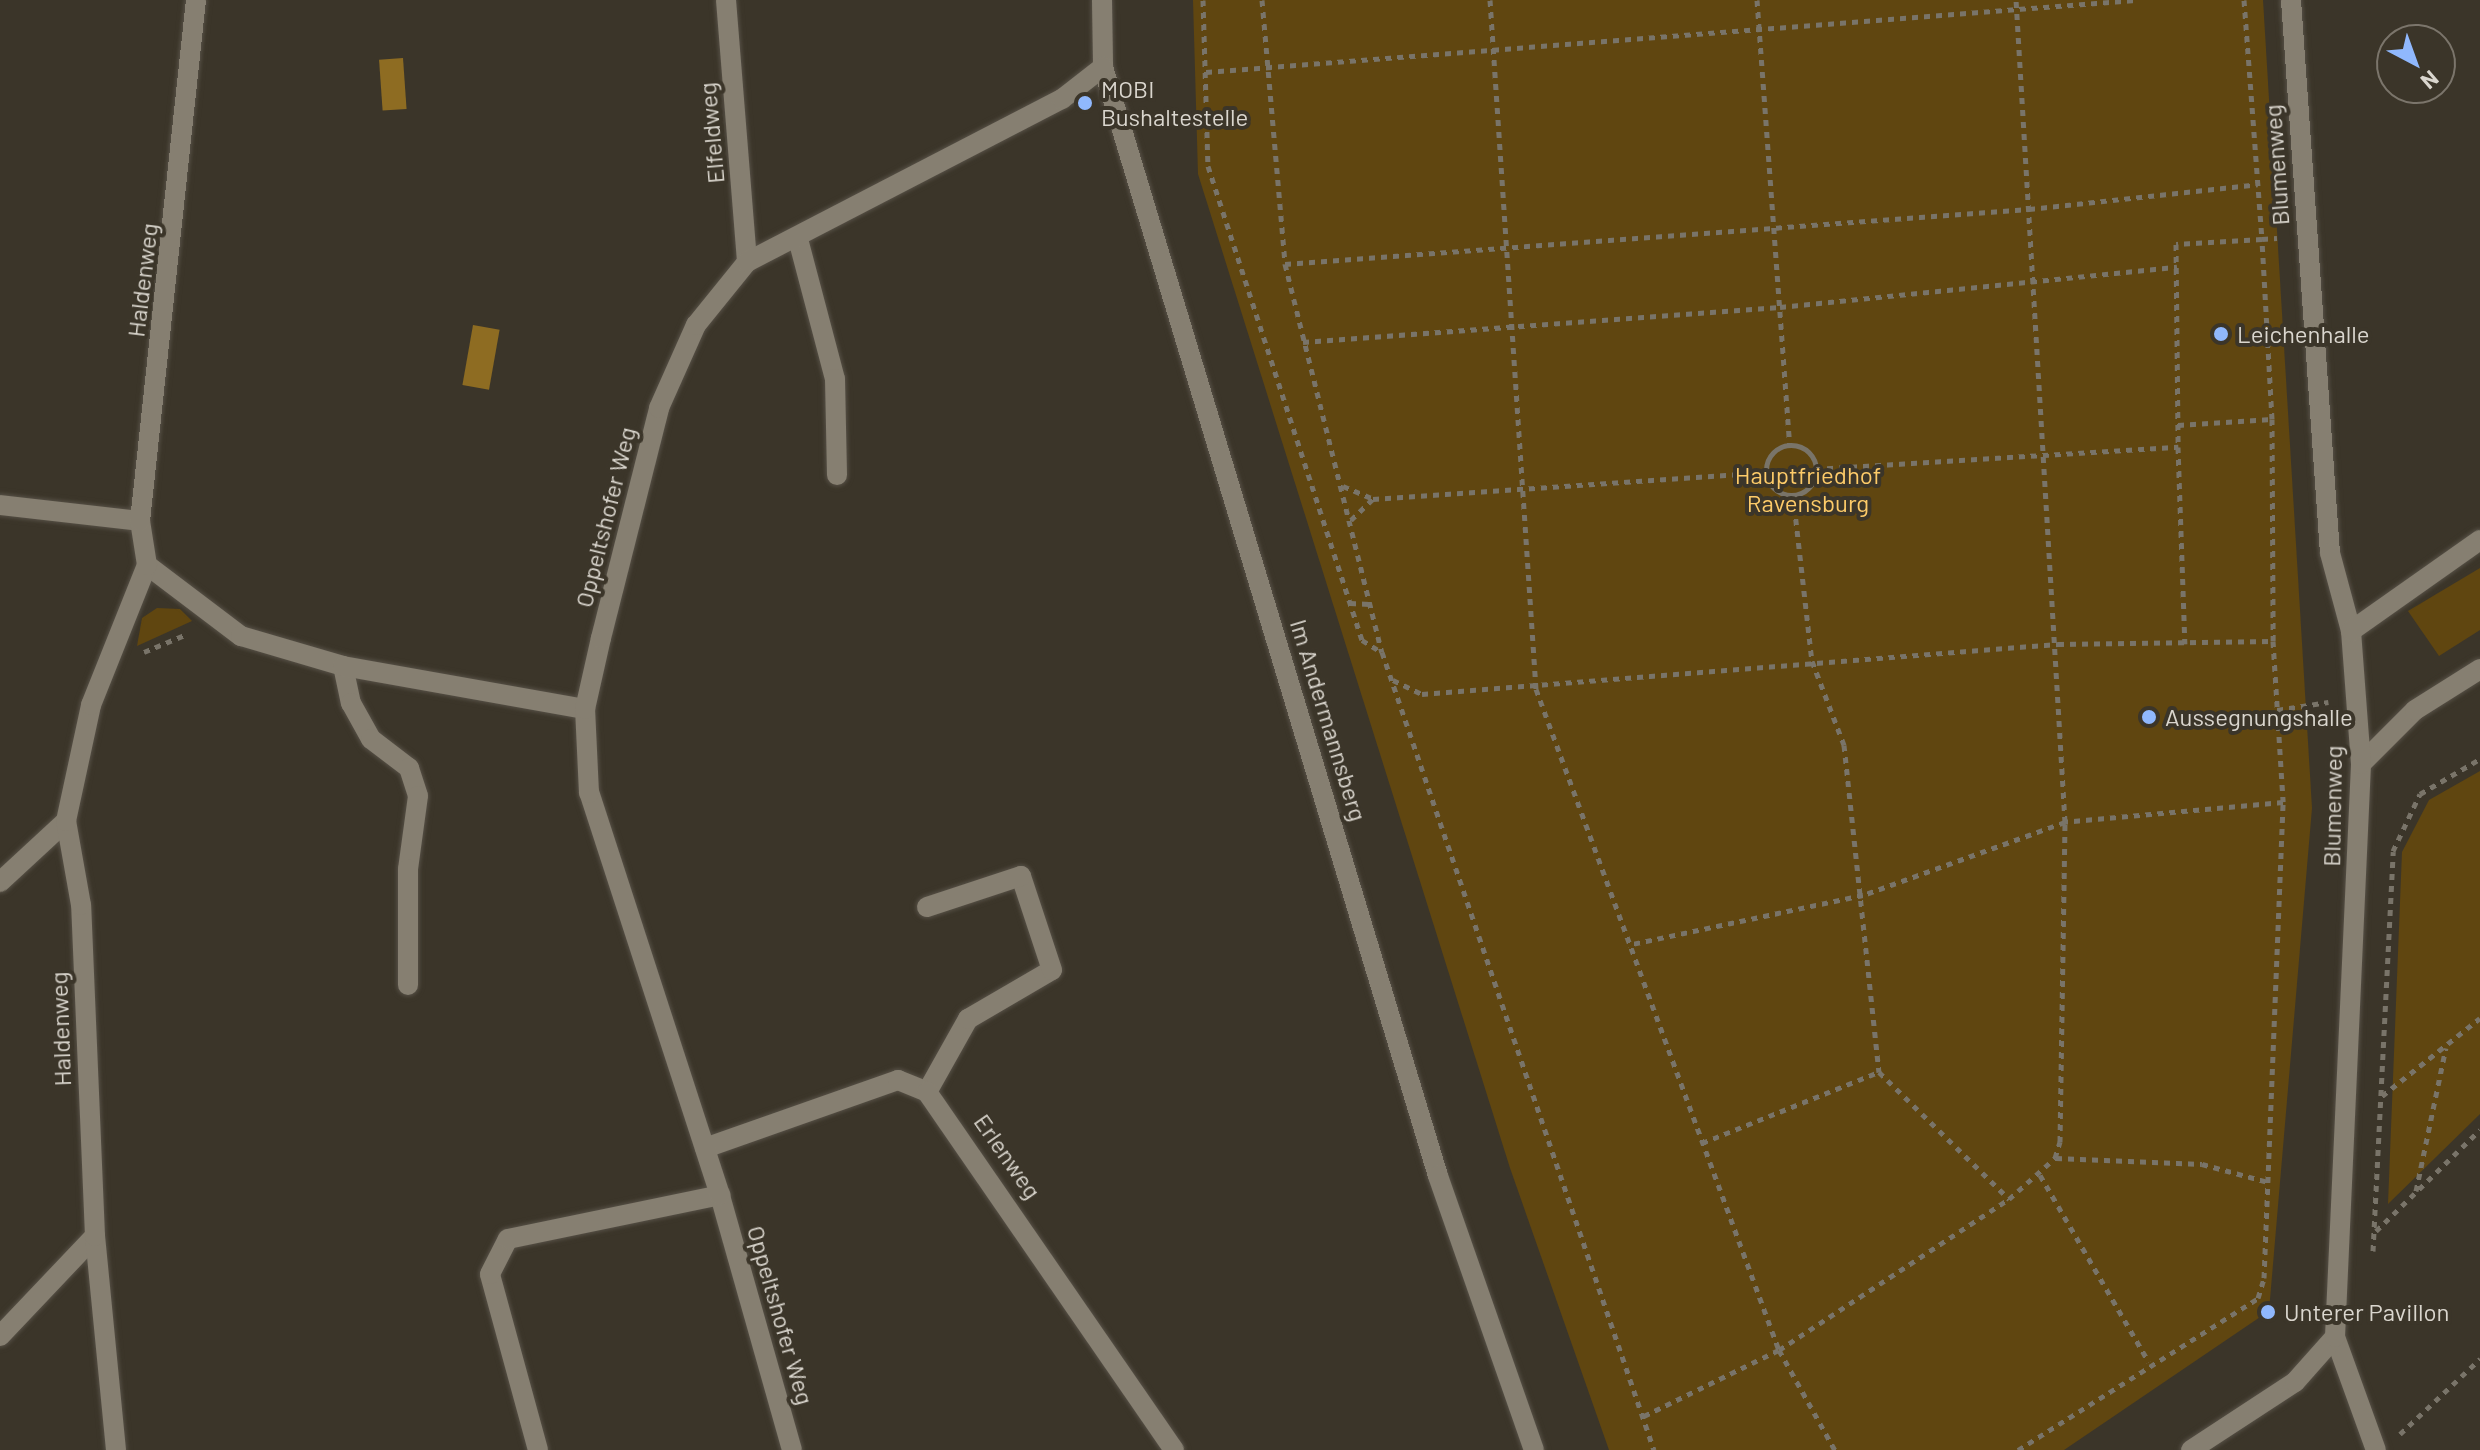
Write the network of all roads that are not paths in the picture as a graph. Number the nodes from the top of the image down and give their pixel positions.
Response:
1 (196, 0) edge
2 (726, 0) edge
3 (1102, 0) edge
4 (2291, 0) edge
5 (1103, 67) junction
6 (798, 239) junction
7 (747, 262) junction
8 (837, 475) dead end
9 (0, 505) edge
10 (140, 521) junction
11 (2480, 540) edge
12 (147, 565) junction
13 (2351, 631) junction
14 (343, 666) junction
15 (2480, 669) edge
16 (585, 709) junction
17 (2361, 764) junction
18 (66, 821) junction
19 (0, 882) edge
20 (927, 907) dead end
21 (408, 985) dead end
22 (927, 1092) junction
23 (705, 1148) junction
24 (720, 1195) junction
25 (95, 1236) junction
26 (0, 1336) edge
27 (2335, 1337) junction
28 (2384, 1446) edge
29 (116, 1450) edge
30 (538, 1450) edge
31 (792, 1450) edge
32 (1174, 1450) edge
33 (1534, 1450) edge
34 (2191, 1450) edge

1 - 10 street, Haldenweg
2 - 7 street, Elfeldweg
3 - 5 street, Im Andermannsberg
4 - 13 street, Blumenweg
5 - 6 street, Oppeltshofer Weg
5 - 33 street, Im Andermannsberg
6 - 7 street, Oppeltshofer Weg
6 - 8 street
7 - 16 street, Oppeltshofer Weg
9 - 10 street
10 - 12 street, Haldenweg
11 - 13 street
12 - 14 street
12 - 18 street, Haldenweg
13 - 17 street, Blumenweg
14 - 16 street
14 - 21 street
15 - 17 street
16 - 23 street, Oppeltshofer Weg
17 - 27 street, Blumenweg
18 - 19 street
18 - 25 street, Haldenweg
20 - 22 street
22 - 23 street
22 - 32 street, Erlenweg
23 - 24 street, Oppeltshofer Weg
24 - 30 street
24 - 31 street, Oppeltshofer Weg
25 - 26 street
25 - 29 street, Haldenweg
27 - 28 street
27 - 34 street

